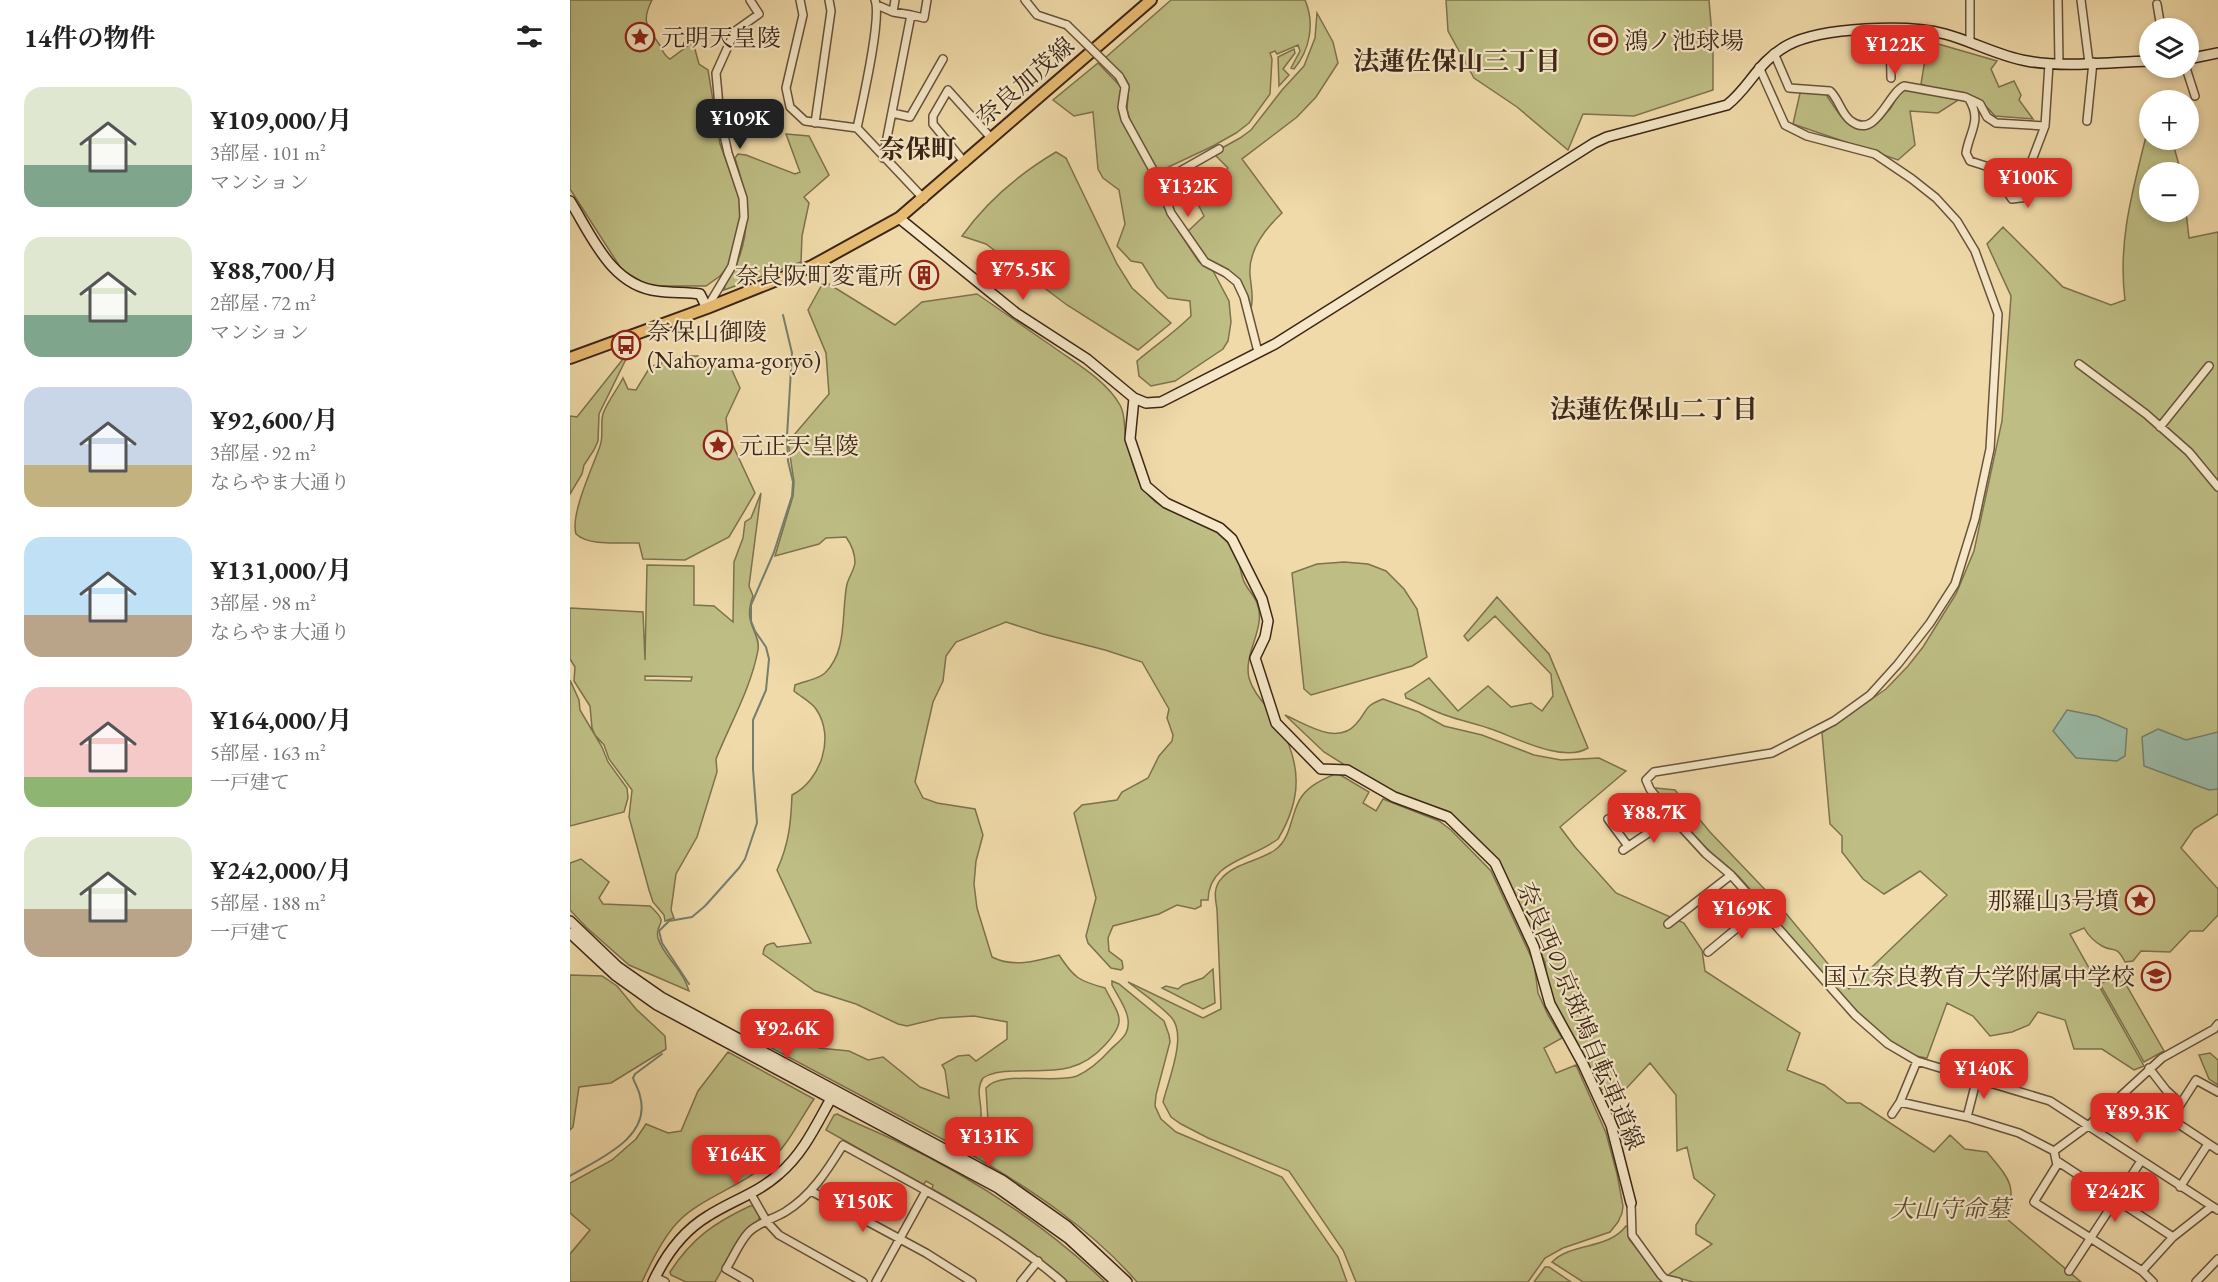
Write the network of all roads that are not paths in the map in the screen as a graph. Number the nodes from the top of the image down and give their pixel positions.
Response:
1 (750, 0) edge
2 (800, 0) edge
3 (829, 0) edge
4 (895, 0) edge
5 (927, 0) edge
6 (1025, 0) edge
7 (1151, 0) edge
8 (1970, 0) edge
9 (2058, 0) edge
10 (2081, 0) edge
11 (876, 2) edge
12 (2157, 4) dead end
13 (893, 12) junction
14 (911, 15) junction
15 (2159, 18) edge
16 (1890, 29) junction
17 (1970, 43) junction
18 (1774, 53) junction
19 (2218, 53) edge
20 (2199, 56) edge
21 (943, 59) dead end
22 (2139, 61) edge
23 (2091, 62) junction
24 (2054, 64) junction
25 (1759, 67) junction
26 (1891, 78) dead end
27 (1969, 99) junction
28 (892, 113) junction
29 (2087, 121) dead end
30 (815, 123) junction
31 (2045, 126) junction
32 (857, 128) junction
33 (992, 139) junction
34 (1219, 149) dead end
35 (883, 158) junction
36 (965, 163) junction
37 (1159, 183) junction
38 (924, 199) junction
39 (570, 201) edge
40 (899, 218) junction
41 (707, 308) junction
42 (1258, 352) junction
43 (570, 358) edge
44 (2079, 364) dead end
45 (2209, 366) dead end
46 (1134, 398) junction
47 (2160, 427) junction
48 (2218, 487) edge
49 (1672, 817) junction
50 (1608, 819) dead end
51 (1731, 875) junction
52 (1760, 909) junction
53 (570, 921) edge
54 (1668, 924) dead end
55 (570, 933) edge
56 (1708, 952) dead end
57 (659, 1001) junction
58 (2218, 1024) edge
59 (1917, 1061) junction
60 (2149, 1068) junction
61 (1977, 1078) junction
62 (2218, 1092) edge
63 (833, 1095) junction
64 (1900, 1102) junction
65 (2180, 1102) junction
66 (1892, 1114) dead end
67 (1967, 1117) junction
68 (2088, 1126) junction
69 (2208, 1144) junction
70 (2218, 1150) edge
71 (2054, 1151) junction
72 (2057, 1161) junction
73 (2141, 1161) junction
74 (2180, 1187) junction
75 (811, 1191) junction
76 (926, 1191) junction
77 (751, 1194) junction
78 (2116, 1200) junction
79 (1631, 1203) joint
80 (2214, 1209) edge
81 (767, 1222) junction
82 (2173, 1237) junction
83 (2091, 1238) junction
84 (899, 1239) junction
85 (2218, 1260) edge
86 (1038, 1261) junction
87 (2069, 1271) dead end
88 (2142, 1271) junction
89 (654, 1280) edge
90 (665, 1282) edge
91 (749, 1282) edge
92 (863, 1282) edge
93 (876, 1282) edge
94 (972, 1282) edge
95 (1021, 1282) edge
96 (1062, 1282) edge
97 (1116, 1282) edge
98 (1127, 1282) edge
99 (1678, 1282) edge
100 (2153, 1282) edge
101 (2196, 1282) edge

1 - 41 street
2 - 30 street
3 - 30 street
4 - 13 street
5 - 14 street
6 - 37 street, bridge
7 - 33 main road, 奈良加茂線
8 - 17 street
9 - 24 street
10 - 23 street
11 - 13 street
11 - 32 street
12 - 15 street
13 - 14 street
14 - 28 street
16 - 17 street
16 - 18 street
16 - 26 street
17 - 24 street
18 - 25 street
18 - 27 street
19 - 20 street
21 - 28 street
22 - 23 street
23 - 24 street
23 - 29 street
24 - 31 street
25 - 42 street
25 - 49 street
27 - 31 street
27 - 31 street
28 - 35 street
30 - 32 street
32 - 35 street
33 - 36 main road, 奈良加茂線
33 - 36 street
34 - 37 street
35 - 38 street
36 - 38 main road, 奈良加茂線
37 - 42 street
38 - 40 main road, 奈良加茂線
39 - 41 street
40 - 41 main road, 奈良加茂線
40 - 46 street
41 - 43 main road, 奈良加茂線
42 - 46 street
44 - 47 street
45 - 47 street
46 - 79 street, 奈良西の京斑鳩自転車道線
47 - 48 street
49 - 50 street
49 - 51 street
51 - 52 street
51 - 54 street
52 - 56 street
52 - 59 street
53 - 57 street
55 - 57 street
57 - 63 street
58 - 60 street
59 - 61 street
59 - 64 street
60 - 65 street
60 - 68 street
61 - 67 street
61 - 68 street
62 - 65 street
63 - 77 street
63 - 97 street
63 - 98 street
64 - 66 street
64 - 67 street
65 - 69 street
67 - 71 street
68 - 71 street
68 - 73 street
69 - 70 street
69 - 74 street
71 - 72 street
72 - 78 street
72 - 83 street
73 - 74 street
73 - 78 street
74 - 80 street
75 - 76 street
75 - 81 street
75 - 84 street
76 - 84 street
76 - 86 street
77 - 81 street
77 - 89 street
78 - 82 street
78 - 83 street
79 - 99 street
80 - 82 street
81 - 91 street
81 - 92 street
82 - 88 street
83 - 87 street
83 - 88 street
84 - 93 street
84 - 94 street
85 - 101 street
86 - 95 street
86 - 96 street
88 - 100 street
89 - 90 street

